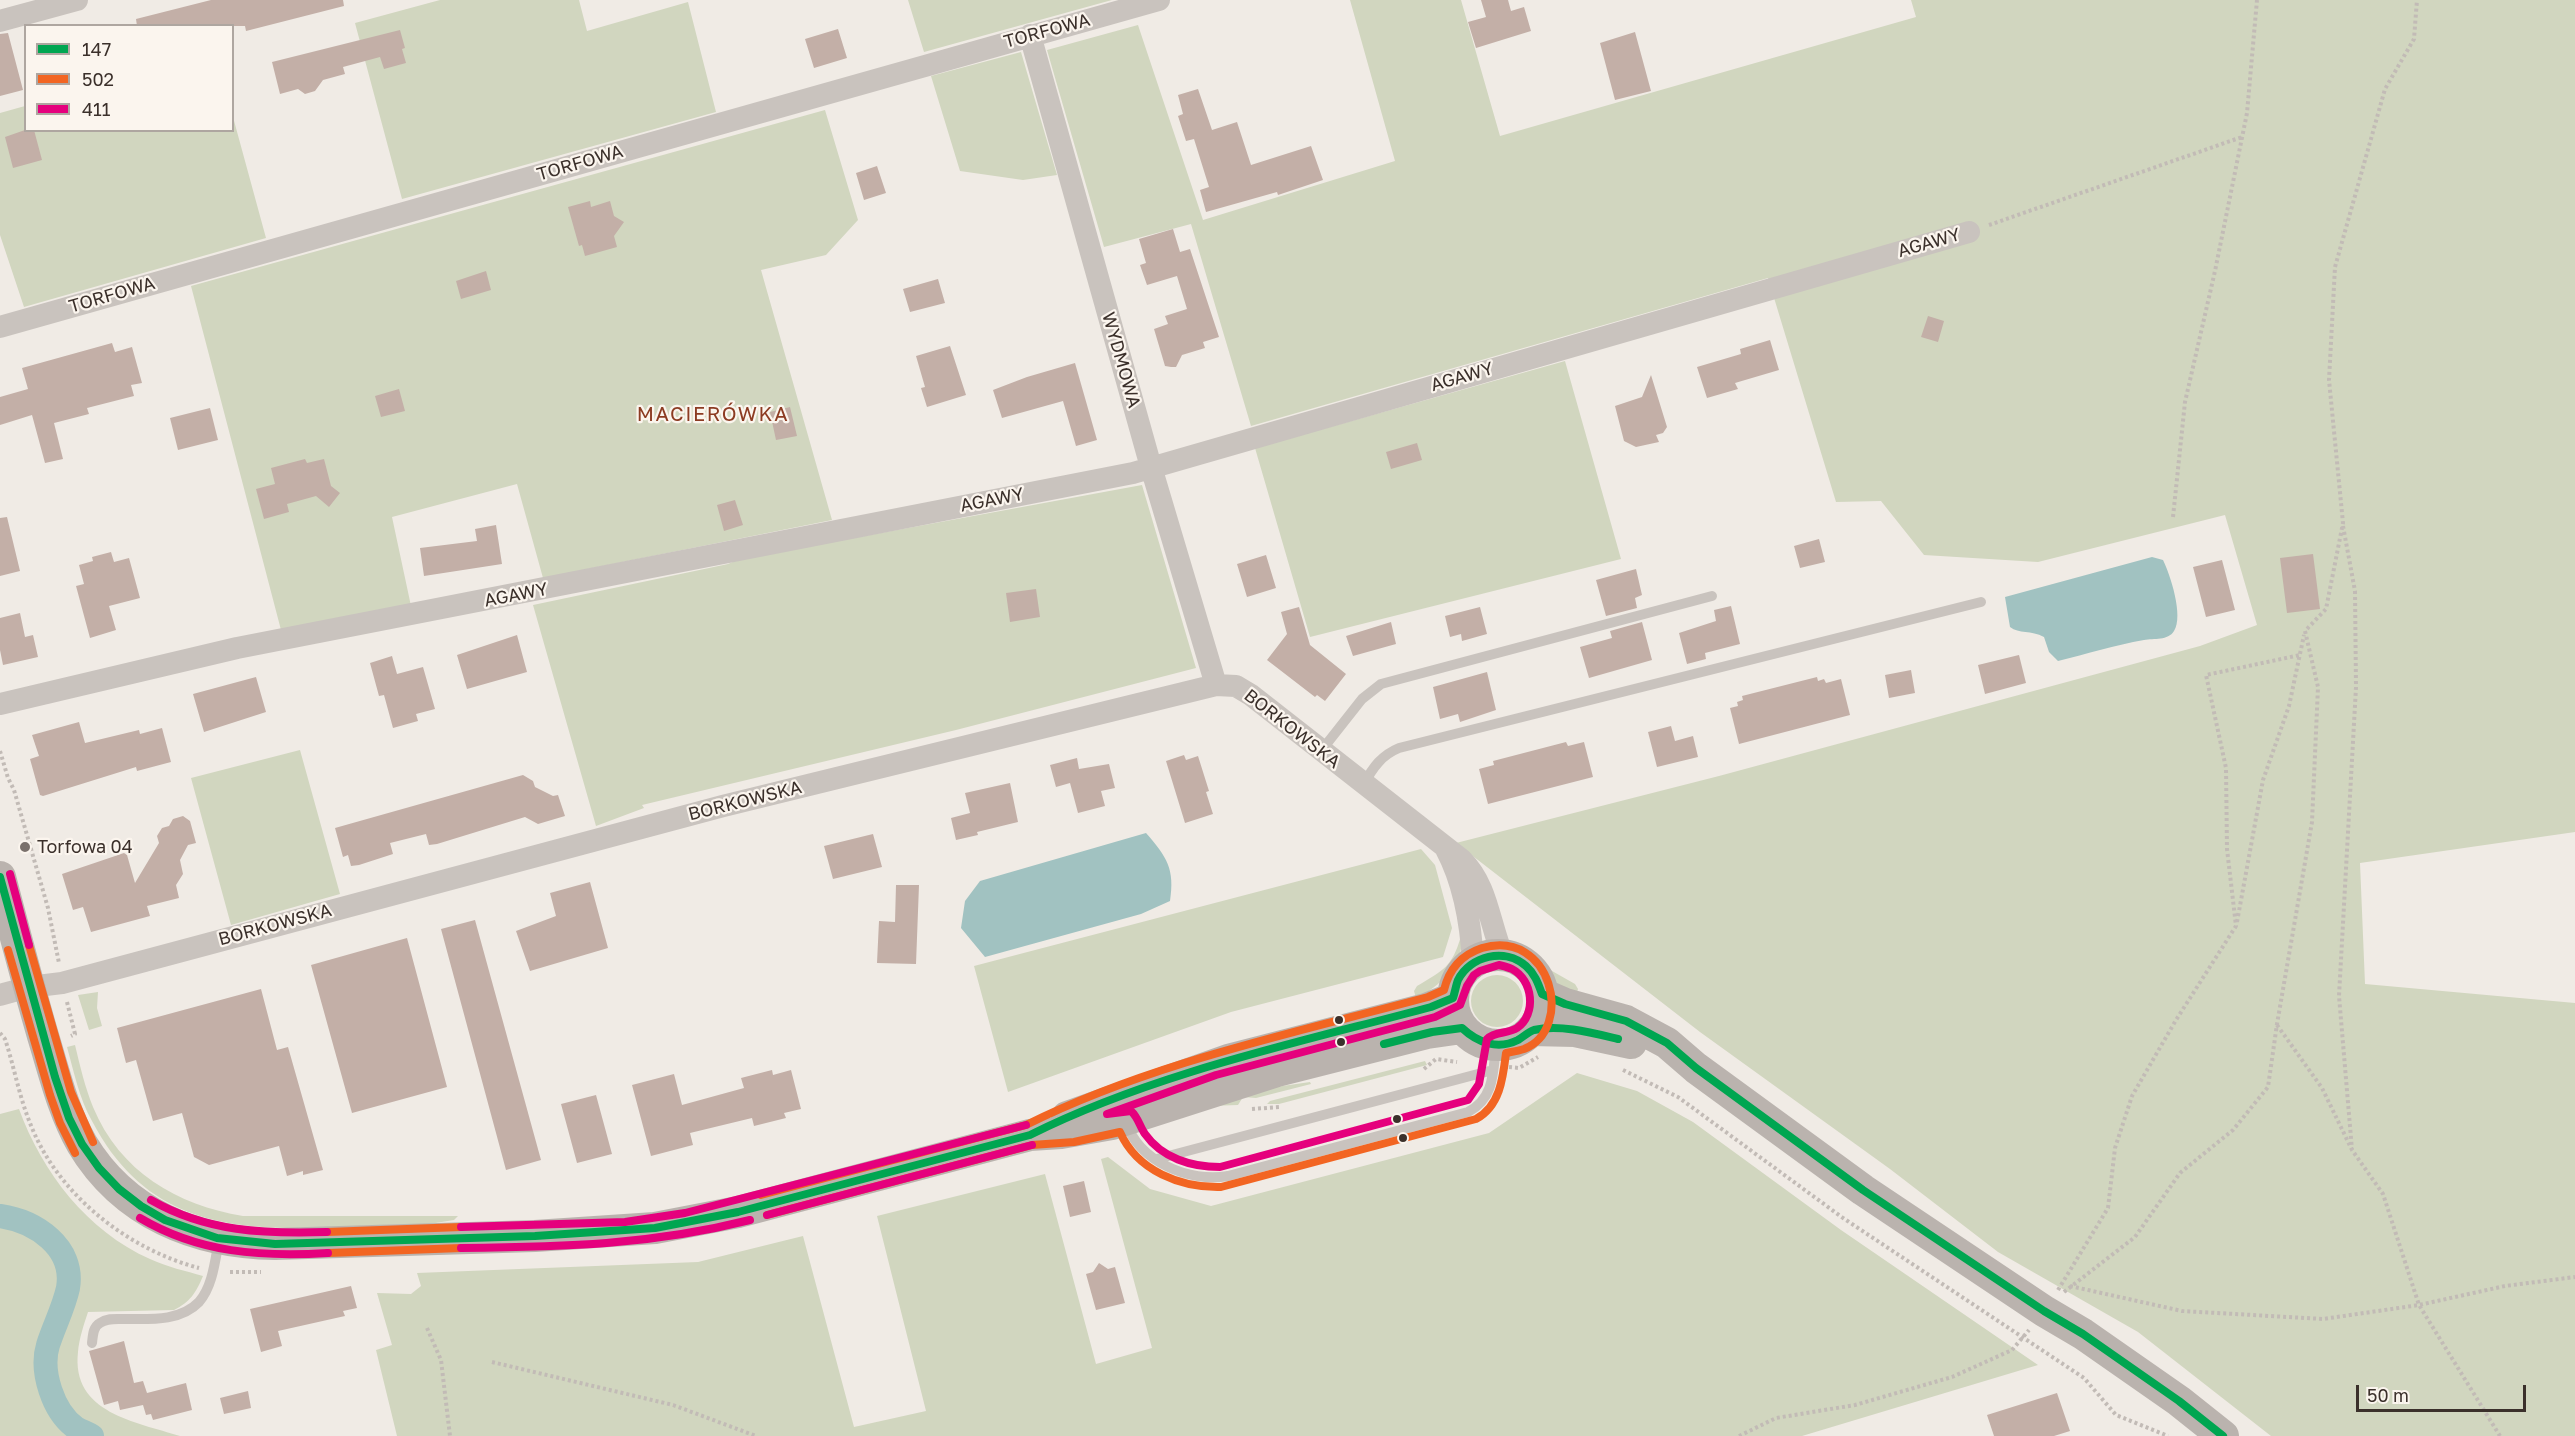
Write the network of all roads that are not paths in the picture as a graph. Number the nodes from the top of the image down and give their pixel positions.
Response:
1 (77, 0) edge
2 (1160, 0) edge
3 (9, 12) edge
4 (1030, 35) junction
5 (1969, 232) road end
6 (0, 327) edge
7 (1151, 467) junction
8 (1712, 596) dead end
9 (1981, 602) dead end
10 (1216, 684) junction
11 (0, 704) edge
12 (1321, 751) junction
13 (1364, 784) junction
14 (0, 878) edge
15 (1488, 959) junction
16 (14, 991) edge
17 (1542, 994) junction
18 (1453, 998) junction
19 (1462, 1028) junction
20 (1531, 1030) junction
21 (1494, 1058) junction
22 (1696, 1068) junction
23 (1126, 1108) junction
24 (1158, 1159) junction
25 (219, 1239) junction
26 (92, 1343) dead end
27 (2223, 1436) edge

1 - 3 street
2 - 4 street, TORFOWA
4 - 6 street, TORFOWA
4 - 7 street, WYDMOWA
5 - 7 street, AGAWY
7 - 10 street, WYDMOWA
7 - 11 street, AGAWY
8 - 12 lane
9 - 13 lane
10 - 12 street, BORKOWSKA
10 - 16 street, BORKOWSKA
12 - 13 street, BORKOWSKA
13 - 15 street, BORKOWSKA
14 - 16 street
15 - 17 street
15 - 18 street
16 - 25 street
17 - 20 street
17 - 22 street
18 - 19 street
18 - 23 street
19 - 21 street
19 - 23 street
20 - 21 street
20 - 22 street
21 - 24 lane
21 - 24 lane
22 - 27 street
23 - 24 lane
23 - 25 street
25 - 26 lane

